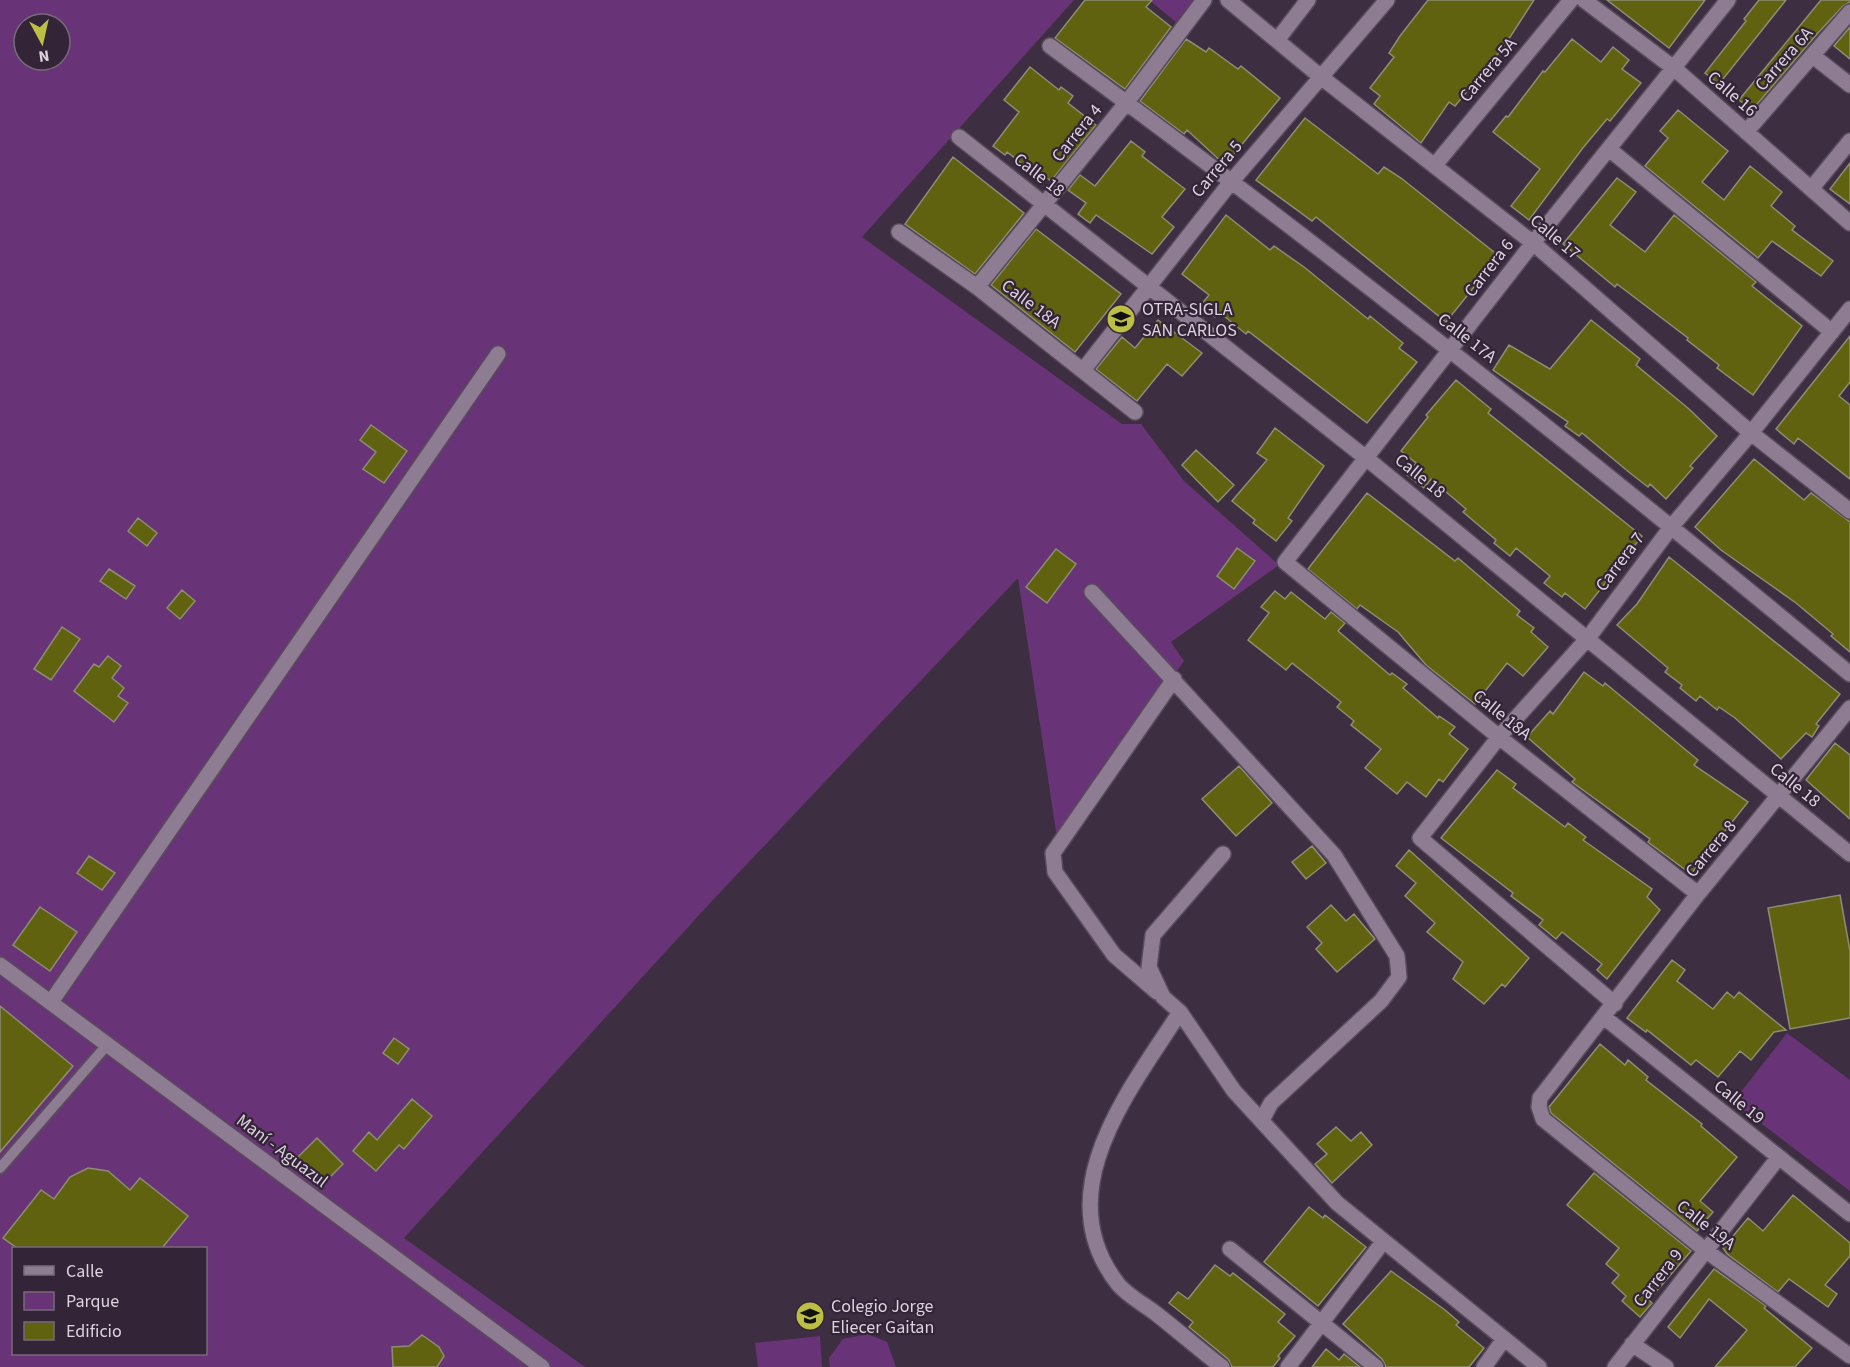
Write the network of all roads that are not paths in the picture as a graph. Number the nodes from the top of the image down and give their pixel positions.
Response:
1 (1204, 0) edge
2 (1228, 0) edge
3 (1308, 0) edge
4 (1387, 0) edge
5 (1571, 0) edge
6 (1584, 0) edge
7 (1728, 0) edge
8 (1850, 12) edge
9 (1278, 39) junction
10 (1050, 46) dead end
11 (1813, 56) junction
12 (1674, 69) junction
13 (1321, 77) junction
14 (1850, 85) edge
15 (1127, 102) junction
16 (1746, 132) junction
17 (959, 137) dead end
18 (1850, 141) edge
19 (1609, 149) junction
20 (1435, 165) junction
21 (1231, 182) junction
22 (1811, 189) junction
23 (1044, 204) junction
24 (1850, 223) edge
25 (899, 232) dead end
26 (1533, 243) junction
27 (1148, 286) junction
28 (977, 287) junction
29 (1850, 309) edge
30 (1832, 332) junction
31 (1450, 350) junction
32 (498, 354) dead end
33 (1084, 369) junction
34 (1135, 412) dead end
35 (1751, 433) junction
36 (1366, 458) junction
37 (1850, 511) edge
38 (1672, 526) junction
39 (1285, 562) joint
40 (1092, 592) dead end
41 (1588, 638) junction
42 (1850, 674) edge
43 (1174, 679) junction
44 (1850, 708) edge
45 (1499, 737) junction
46 (1779, 798) junction
47 (1223, 854) dead end
48 (1850, 854) edge
49 (1698, 894) junction
50 (0, 965) edge
51 (1163, 997) junction
52 (51, 1002) junction
53 (1615, 1004) junction
54 (1180, 1011) junction
55 (1605, 1018) junction
56 (107, 1045) junction
57 (1542, 1119) joint
58 (1262, 1120) junction
59 (1779, 1158) junction
60 (0, 1168) edge
61 (1850, 1214) edge
62 (1383, 1242) junction
63 (1230, 1249) dead end
64 (1705, 1250) junction
65 (1321, 1323) junction
66 (1504, 1339) junction
67 (1632, 1344) junction
68 (1850, 1356) edge
69 (542, 1367) edge
70 (1222, 1367) edge
71 (1288, 1367) edge
72 (1376, 1367) edge
73 (1484, 1367) edge
74 (1539, 1367) edge
75 (1616, 1367) edge
76 (1666, 1367) edge

1 - 15 street, Carrera 4
2 - 9 street, Calle 17
3 - 9 street
4 - 13 street, Carrera 5
5 - 20 street, Carrera 5A
6 - 12 street, Calle 16
7 - 12 street, Carrera 6
8 - 11 street, Carrera 6A
9 - 13 street, Calle 17
10 - 15 street, Calle 17A
11 - 14 street
11 - 16 street, Carrera 6A
12 - 16 street, Calle 16
12 - 19 street, Carrera 6
13 - 20 street, Calle 17
13 - 21 street, Carrera 5
15 - 21 street, Calle 17A
15 - 23 street, Carrera 4
16 - 22 street, Calle 16
17 - 23 street, Calle 18
18 - 22 street
19 - 26 street, Carrera 6
19 - 30 street
20 - 26 street, Calle 17
21 - 27 street, Carrera 5
21 - 31 street, Calle 17A
22 - 24 street, Calle 16
23 - 27 street, Calle 18
23 - 28 street, Carrera 4
25 - 28 street, Calle 18A
26 - 31 street, Carrera 6
26 - 35 street, Calle 17
27 - 33 street, Carrera 5
27 - 36 street, Calle 18
28 - 33 street, Calle 18A
29 - 30 street, Carrera 7
30 - 35 street, Carrera 7
31 - 36 street, Carrera 6
31 - 38 street, Calle 17A
32 - 52 street
33 - 34 street, Calle 18A
35 - 37 street, Calle 17
35 - 38 street, Carrera 7
36 - 39 street, Carrera 6
36 - 41 street, Calle 18
38 - 41 street, Carrera 7
38 - 42 street, Calle 17A
39 - 45 street, Calle 18A
40 - 43 street
41 - 45 street, Carrera 7
41 - 46 street, Calle 18
43 - 51 street
43 - 58 street
44 - 46 street, Carrera 8
45 - 49 street, Calle 18A
45 - 53 street, Carrera 7
46 - 48 street, Calle 18
46 - 49 street, Carrera 8
47 - 51 street
49 - 53 street, Carrera 8
50 - 52 street, Maní - Aguazul
51 - 54 street
52 - 56 street, Maní - Aguazul
53 - 55 street, Carrera 8
54 - 58 street
54 - 70 street
55 - 57 street, Carrera 8
55 - 59 street, Calle 19
56 - 60 lane
56 - 69 street, Maní - Aguazul
57 - 64 street, Calle 19A
58 - 62 street
59 - 61 street, Calle 19
59 - 64 street, Carrera 9
62 - 65 street
62 - 66 street
63 - 65 street
64 - 67 street, Carrera 9
64 - 68 street, Calle 19A
65 - 71 street
65 - 72 street
66 - 73 street
66 - 74 street
67 - 75 street, Carrera 9
67 - 76 street

